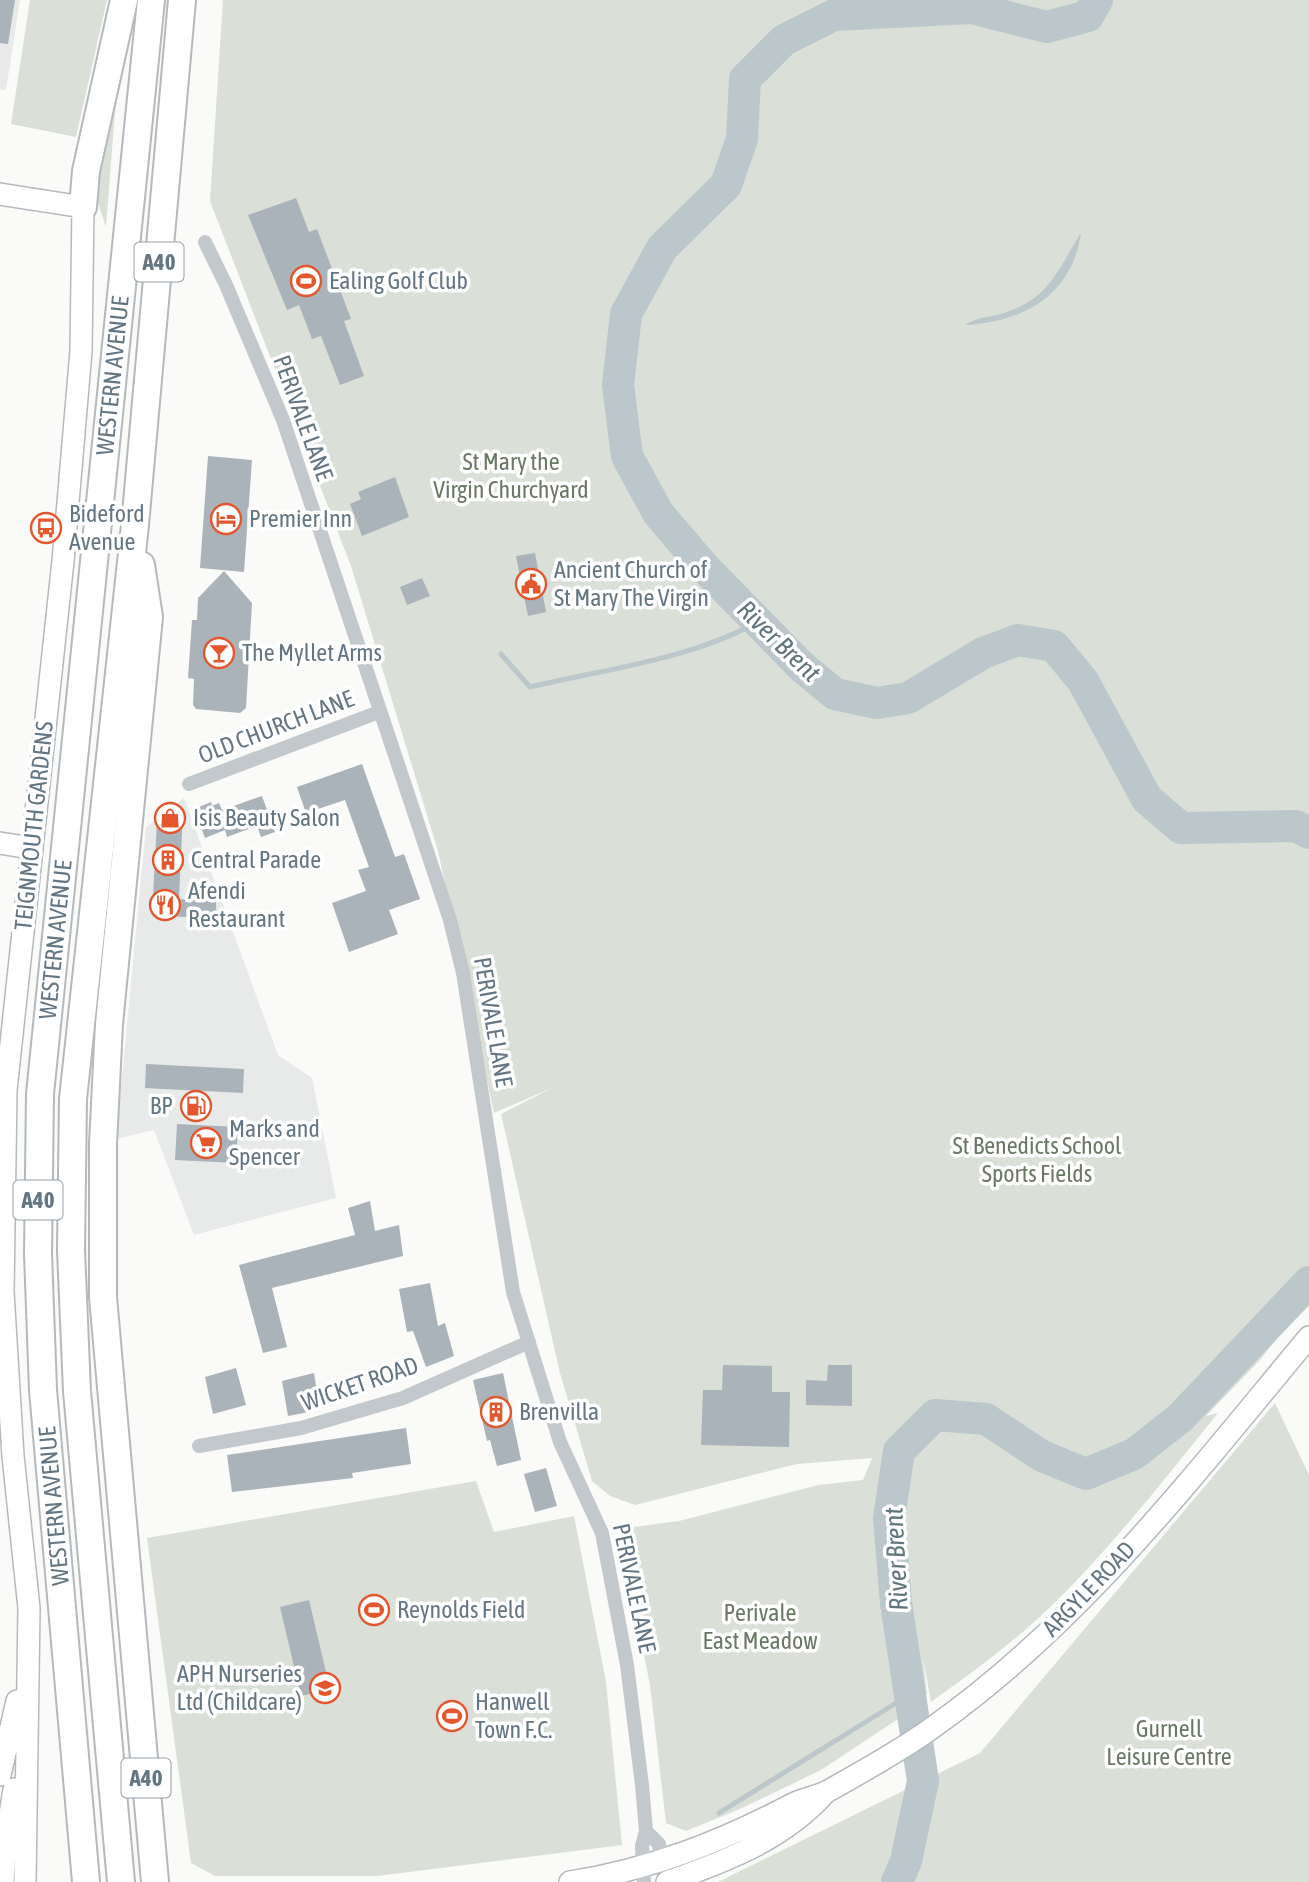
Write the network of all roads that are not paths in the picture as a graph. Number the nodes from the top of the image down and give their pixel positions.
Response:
1 (124, 0) edge
2 (151, 0) edge
3 (182, 0) edge
4 (0, 194) edge
5 (83, 207) junction
6 (205, 242) dead end
7 (135, 525) junction
8 (379, 712) junction
9 (189, 784) dead end
10 (0, 843) edge
11 (32, 848) junction
12 (1309, 1337) edge
13 (529, 1342) junction
14 (199, 1446) dead end
15 (27, 1655) junction
16 (26, 1728) junction
17 (0, 1775) edge
18 (646, 1831) junction
19 (656, 1875) edge
20 (3, 1882) edge
21 (25, 1882) edge
22 (86, 1882) edge
23 (121, 1882) edge
24 (155, 1882) edge
25 (570, 1882) edge

1 - 5 highway
2 - 22 highway, WESTERN AVENUE / A40
3 - 7 highway, WESTERN AVENUE / A40
4 - 5 main road
5 - 11 main road, TEIGNMOUTH GARDENS
6 - 8 street, PERIVALE LANE
7 - 23 highway, WESTERN AVENUE / A40
7 - 24 highway, A40
8 - 9 street, OLD CHURCH LANE
8 - 13 street, PERIVALE LANE
10 - 11 main road
11 - 15 main road, TEIGNMOUTH GARDENS
12 - 19 main road, ARGYLE ROAD
13 - 14 street, WICKET ROAD
13 - 18 street, PERIVALE LANE
15 - 16 main road
15 - 17 main road
16 - 20 main road
16 - 21 main road
18 - 19 street, PERIVALE LANE
18 - 19 street, PERIVALE LANE
19 - 25 main road, ARGYLE ROAD

